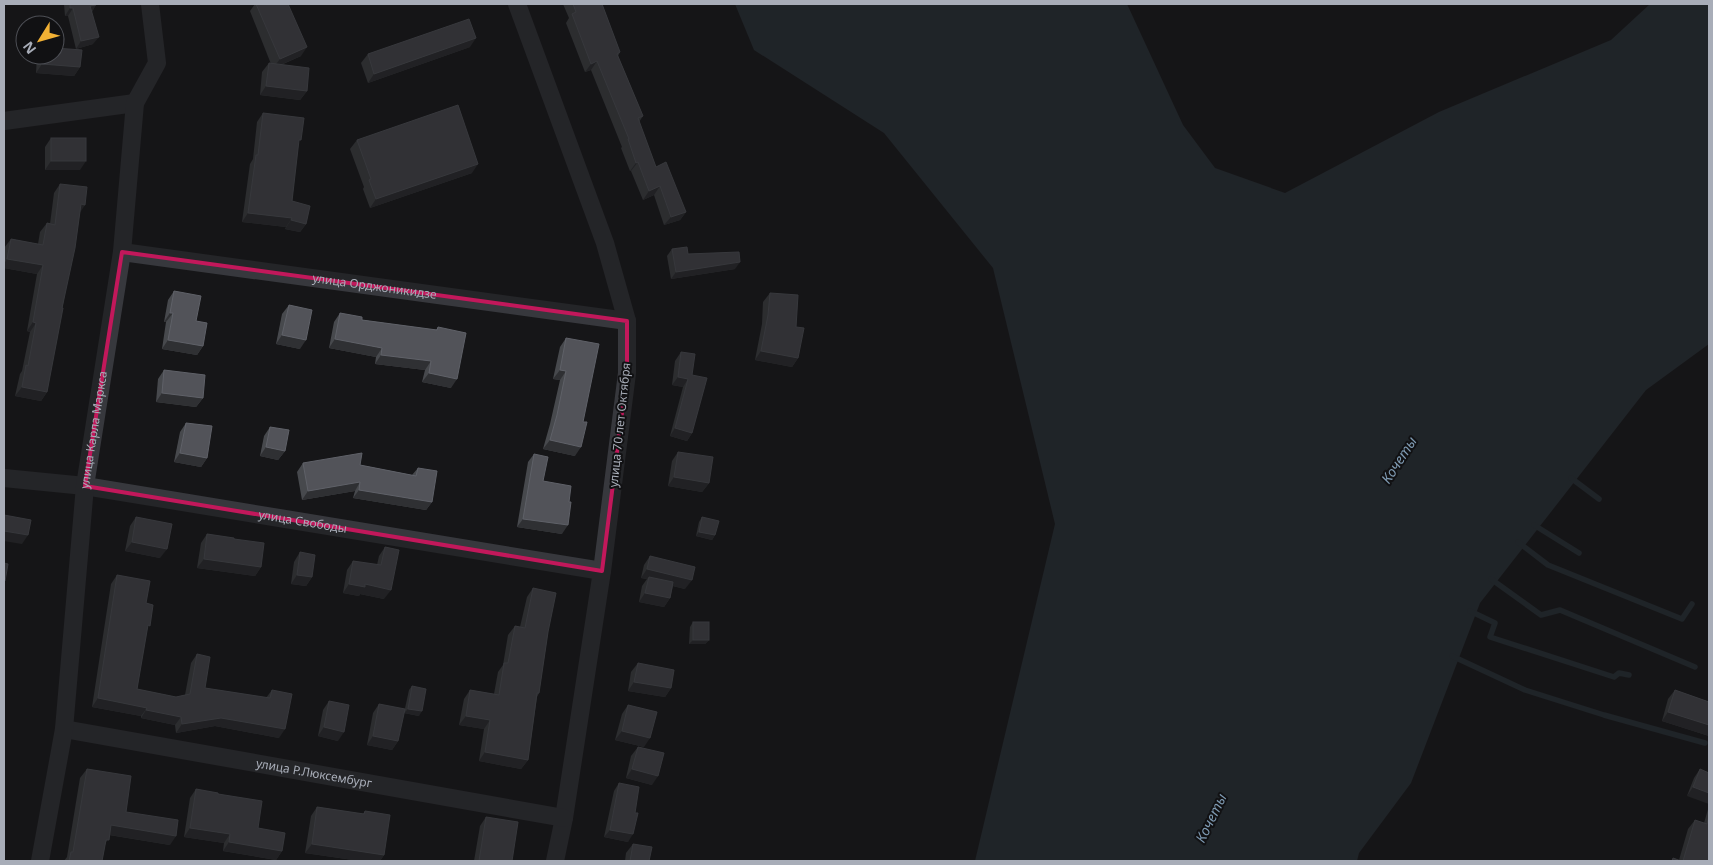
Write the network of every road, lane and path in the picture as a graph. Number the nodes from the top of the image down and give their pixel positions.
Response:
1 (150, 4) edge
2 (516, 4) edge
3 (135, 103) junction
4 (4, 121) edge
5 (122, 252) junction
6 (627, 321) junction
7 (4, 478) edge
8 (85, 486) junction
9 (602, 571) junction
10 (64, 729) junction
11 (564, 818) junction
12 (40, 861) edge
13 (555, 861) edge

1 - 3 street, улица Карла Маркса
2 - 6 street, улица 70 лет Октября
3 - 4 street
3 - 5 street, улица Карла Маркса
5 - 6 street, улица Орджоникидзе
5 - 8 street, улица Карла Маркса
6 - 9 street, улица 70 лет Октября
7 - 8 street, улица Свободы
8 - 9 street, улица Свободы
8 - 10 street, улица Карла Маркса
9 - 11 street, улица 70 лет Октября
10 - 11 street, улица Р.Люксембург
10 - 12 street, улица Карла Маркса
11 - 13 street, улица 70 лет Октября

